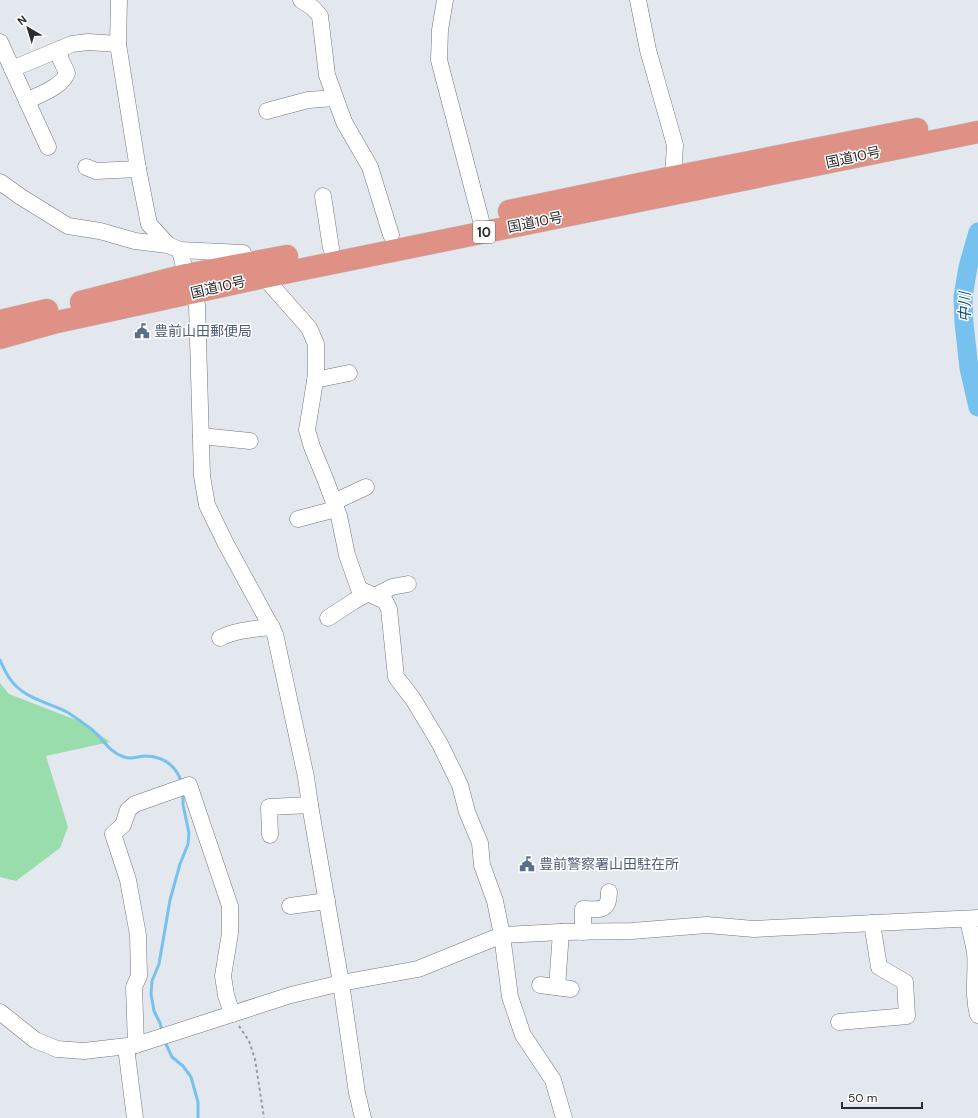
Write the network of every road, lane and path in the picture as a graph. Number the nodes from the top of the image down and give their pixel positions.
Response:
1 (118, 0) edge
2 (301, 0) edge
3 (445, 0) edge
4 (638, 0) edge
5 (0, 42) edge
6 (118, 44) junction
7 (60, 49) junction
8 (12, 69) junction
9 (335, 98) junction
10 (27, 101) junction
11 (267, 111) dead end
12 (973, 125) edge
13 (48, 147) dead end
14 (86, 167) dead end
15 (138, 169) junction
16 (0, 182) edge
17 (674, 185) junction
18 (324, 196) dead end
19 (482, 224) junction
20 (391, 235) junction
21 (174, 248) junction
22 (331, 248) junction
23 (256, 270) junction
24 (188, 284) junction
25 (0, 321) edge
26 (0, 338) edge
27 (349, 373) dead end
28 (315, 380) junction
29 (201, 436) junction
30 (250, 441) dead end
31 (366, 487) dead end
32 (335, 505) junction
33 (298, 519) dead end
34 (408, 584) dead end
35 (371, 594) junction
36 (328, 618) dead end
37 (272, 627) junction
38 (220, 638) dead end
39 (310, 805) junction
40 (270, 835) dead end
41 (609, 892) dead end
42 (327, 901) junction
43 (290, 906) dead end
44 (973, 918) edge
45 (872, 923) junction
46 (560, 932) junction
47 (583, 932) junction
48 (502, 935) junction
49 (341, 983) junction
50 (540, 985) dead end
51 (0, 1012) edge
52 (232, 1014) junction
53 (978, 1014) edge
54 (839, 1022) dead end
55 (131, 1046) junction
56 (135, 1118) edge
57 (264, 1118) edge
58 (363, 1118) edge
59 (564, 1118) edge

1 - 6 street
2 - 9 street
3 - 19 street
4 - 17 street
5 - 8 street
6 - 7 street
6 - 15 street
7 - 8 street
7 - 10 street
8 - 10 street
9 - 11 street
9 - 20 street
10 - 13 street
12 - 17 highway, 国道10号 / 10
14 - 15 street
15 - 21 street
16 - 21 street
17 - 19 highway, 国道10号 / 10
18 - 22 street
19 - 20 highway, 国道10号 / 10
19 - 23 highway, 国道10号 / 10
20 - 22 highway, 国道10号 / 10
21 - 23 street
21 - 24 street
22 - 23 highway, 国道10号 / 10
23 - 24 highway, 国道10号 / 10
23 - 28 street
24 - 25 highway, 国道10号 / 10
24 - 26 highway, 国道10号 / 10
24 - 29 street
27 - 28 street
28 - 32 street
29 - 30 street
29 - 37 street
31 - 32 street
32 - 33 street
32 - 35 street
34 - 35 street
35 - 36 street
35 - 48 street
37 - 38 street
37 - 39 street
39 - 40 street
39 - 42 street
41 - 47 street
42 - 43 street
42 - 49 street
44 - 45 street
44 - 53 street
45 - 47 street
45 - 54 street
46 - 47 street
46 - 48 street
46 - 50 street
48 - 49 street
48 - 59 street
49 - 52 street
49 - 58 street
51 - 55 street
52 - 55 street
52 - 55 street
52 - 57 path
55 - 56 street

